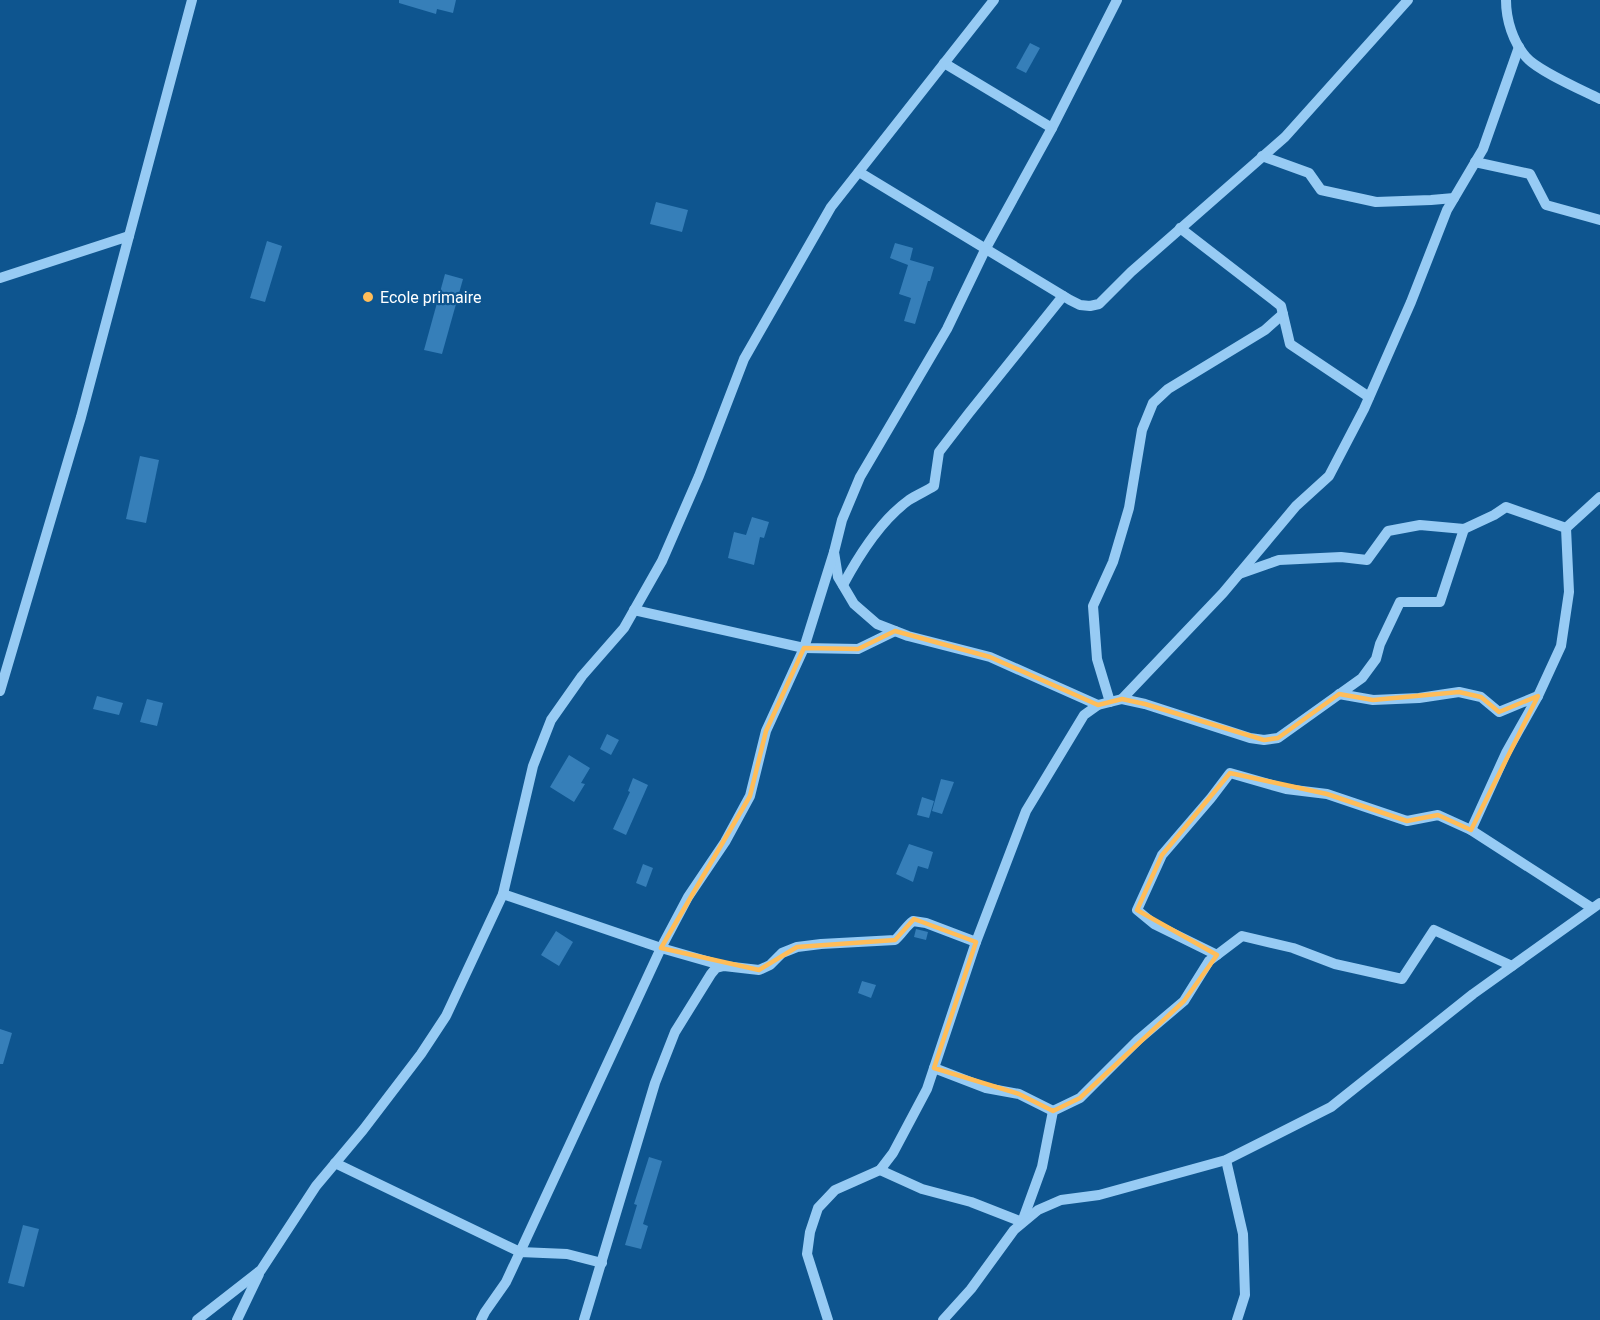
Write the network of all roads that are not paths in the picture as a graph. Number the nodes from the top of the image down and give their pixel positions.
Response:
1 (192, 0) edge
2 (994, 0) edge
3 (1117, 0) edge
4 (1408, 0) edge
5 (1506, 0) edge
6 (1520, 47) junction
7 (944, 63) junction
8 (1600, 99) edge
9 (1052, 128) junction
10 (1262, 156) junction
11 (1475, 162) junction
12 (859, 172) junction
13 (1454, 198) junction
14 (1600, 220) edge
15 (1180, 228) junction
16 (129, 236) junction
17 (986, 248) junction
18 (0, 278) edge
19 (1063, 296) junction
20 (1283, 314) junction
21 (1369, 396) junction
22 (1600, 497) edge
23 (1566, 528) junction
24 (1464, 529) junction
25 (834, 552) junction
26 (1239, 574) junction
27 (843, 585) junction
28 (634, 610) junction
29 (895, 631) junction
30 (804, 648) junction
31 (0, 691) edge
32 (1339, 694) junction
33 (1538, 696) junction
34 (1122, 699) junction
35 (1104, 703) junction
36 (1471, 830) junction
37 (503, 894) junction
38 (1596, 905) edge
39 (976, 942) junction
40 (662, 948) junction
41 (1217, 955) junction
42 (724, 966) junction
43 (1512, 966) junction
44 (934, 1068) junction
45 (1053, 1111) junction
46 (1226, 1160) junction
47 (335, 1163) junction
48 (880, 1170) junction
49 (1022, 1222) junction
50 (520, 1251) junction
51 (602, 1263) junction
52 (261, 1270) junction
53 (197, 1320) edge
54 (237, 1320) edge
55 (481, 1320) edge
56 (584, 1320) edge
57 (828, 1320) edge
58 (943, 1320) edge
59 (1237, 1320) edge

1 - 16 street
2 - 7 street
3 - 9 street
4 - 10 street
5 - 6 street
6 - 8 street
6 - 11 street
7 - 9 street
7 - 12 street
9 - 17 street
10 - 13 street
10 - 15 street
11 - 13 street
11 - 14 street
12 - 17 street
12 - 28 street
13 - 21 street
15 - 19 street
15 - 20 street
16 - 18 street
16 - 31 street
17 - 19 street
17 - 25 street
19 - 27 street
20 - 21 street
20 - 35 street
21 - 26 street
22 - 23 street
23 - 24 street
23 - 33 street
24 - 26 street
24 - 32 street
25 - 27 street
25 - 30 street
26 - 34 street
27 - 29 street
28 - 30 street
28 - 37 street
29 - 30 street
29 - 35 street
30 - 40 street
32 - 33 street
32 - 34 street
33 - 36 street
34 - 35 street
35 - 39 street
36 - 38 street
36 - 41 street
37 - 40 street
37 - 47 street
38 - 43 street
39 - 42 street
39 - 44 street
40 - 42 street
40 - 50 street
41 - 43 street
41 - 45 street
42 - 51 street
43 - 46 street
44 - 45 street
44 - 48 street
45 - 49 street
46 - 49 street
46 - 59 street
47 - 50 street
47 - 52 street
48 - 49 street
48 - 57 street
49 - 58 street
50 - 51 street
50 - 55 street
51 - 56 street
52 - 53 street
52 - 54 street

